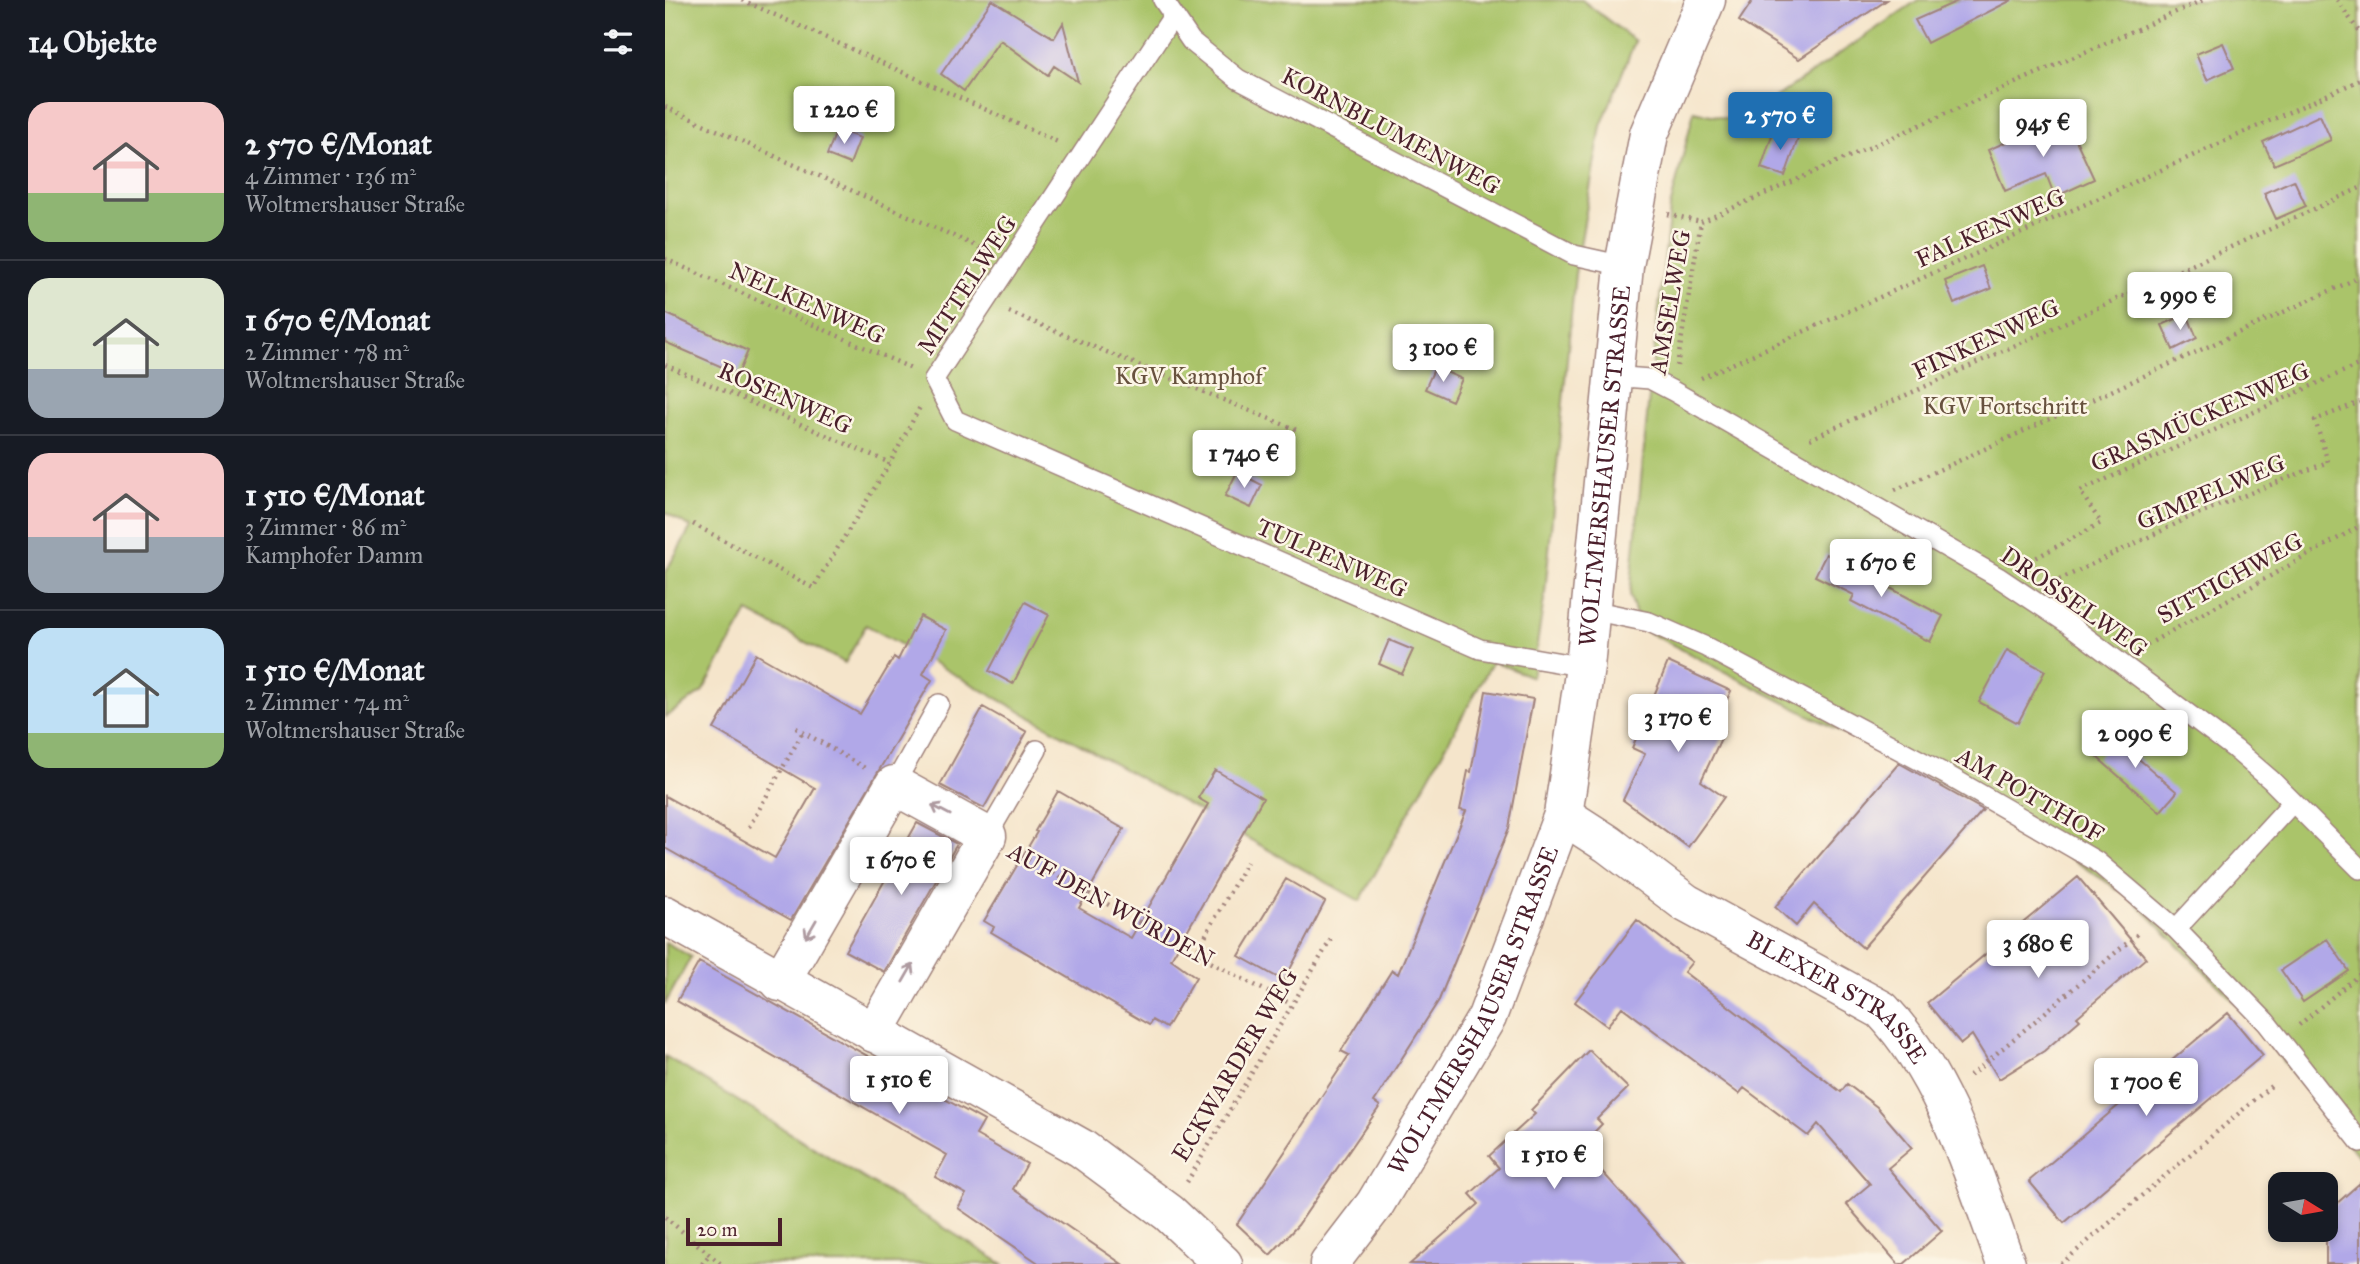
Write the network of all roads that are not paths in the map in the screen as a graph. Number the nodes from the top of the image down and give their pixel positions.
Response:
1 (1706, 0) edge
2 (1168, 8) edge
3 (1623, 266) junction
4 (1611, 376) junction
5 (934, 379) joint
6 (1591, 610) junction
7 (1585, 667) junction
8 (939, 704) dead end
9 (1037, 750) dead end
10 (894, 785) junction
11 (2293, 803) junction
12 (1563, 816) junction
13 (987, 836) junction
14 (2360, 869) edge
15 (665, 915) edge
16 (2176, 929) junction
17 (781, 982) junction
18 (874, 1033) junction
19 (2360, 1142) edge
20 (1223, 1264) edge
21 (1329, 1264) edge
22 (2006, 1264) edge

1 - 3 street, WOLTMERSHAUSER STRASSE
2 - 3 lane, KORNBLUMENWEG
2 - 5 lane, MITTELWEG
3 - 4 street, WOLTMERSHAUSER STRASSE
4 - 6 street, WOLTMERSHAUSER STRASSE
4 - 11 lane, DROSSELWEG
5 - 7 lane, TULPENWEG
6 - 7 street, WOLTMERSHAUSER STRASSE
6 - 16 lane, AM POTTHOF
7 - 12 street, WOLTMERSHAUSER STRASSE
8 - 10 lane
9 - 13 lane
13 -> 10 street, AUF DEN WÜRDEN
10 -> 17 street
11 - 14 lane, DROSSELWEG
11 - 16 lane
12 - 21 street, WOLTMERSHAUSER STRASSE
12 - 22 street, BLEXER STRASSE
18 -> 13 street
15 - 17 street
16 - 19 lane, AM POTTHOF
17 - 18 street
18 - 20 street

